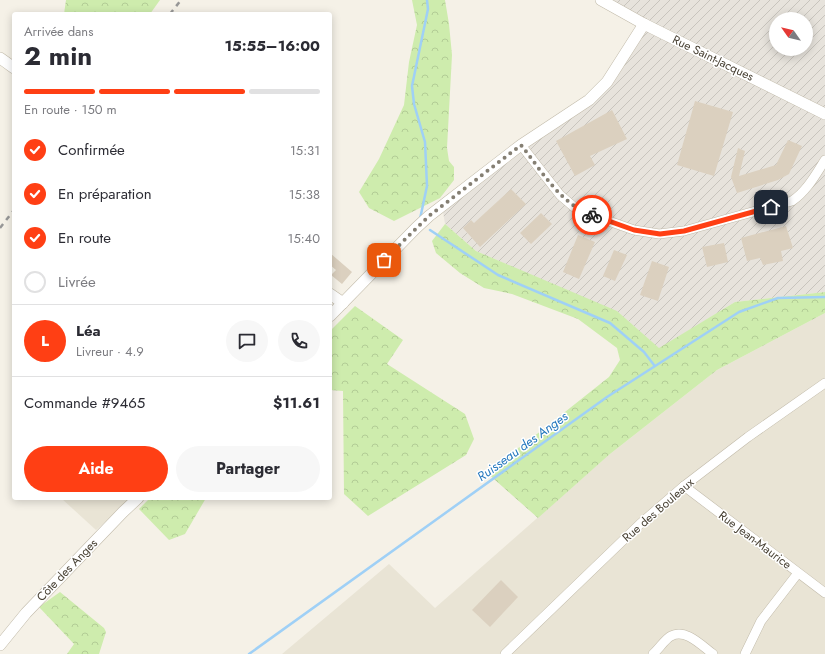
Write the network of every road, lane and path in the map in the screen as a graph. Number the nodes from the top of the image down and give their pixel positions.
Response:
1 (602, 0) edge
2 (644, 24) junction
3 (0, 58) edge
4 (12, 67) edge
5 (825, 114) edge
6 (521, 145) junction
7 (825, 160) edge
8 (332, 295) edge
9 (343, 303) junction
10 (332, 314) edge
11 (825, 383) edge
12 (684, 486) junction
13 (136, 500) edge
14 (798, 573) junction
15 (825, 593) edge
16 (0, 645) edge
17 (505, 654) edge
18 (653, 654) edge
19 (713, 654) edge
20 (746, 654) edge

1 - 2 street, Rue Saint-Jacques
2 - 5 street, Rue Saint-Jacques
2 - 6 street
3 - 4 street
6 - 7 street
6 - 9 street
8 - 9 street
9 - 10 street
11 - 12 street, Rue des Bouleaux
12 - 14 street, Rue Jean-Maurice
12 - 17 street, Rue des Bouleaux
13 - 16 street, Côte des Anges
14 - 15 street, Rue Jean-Maurice
14 - 20 street
18 - 19 street

